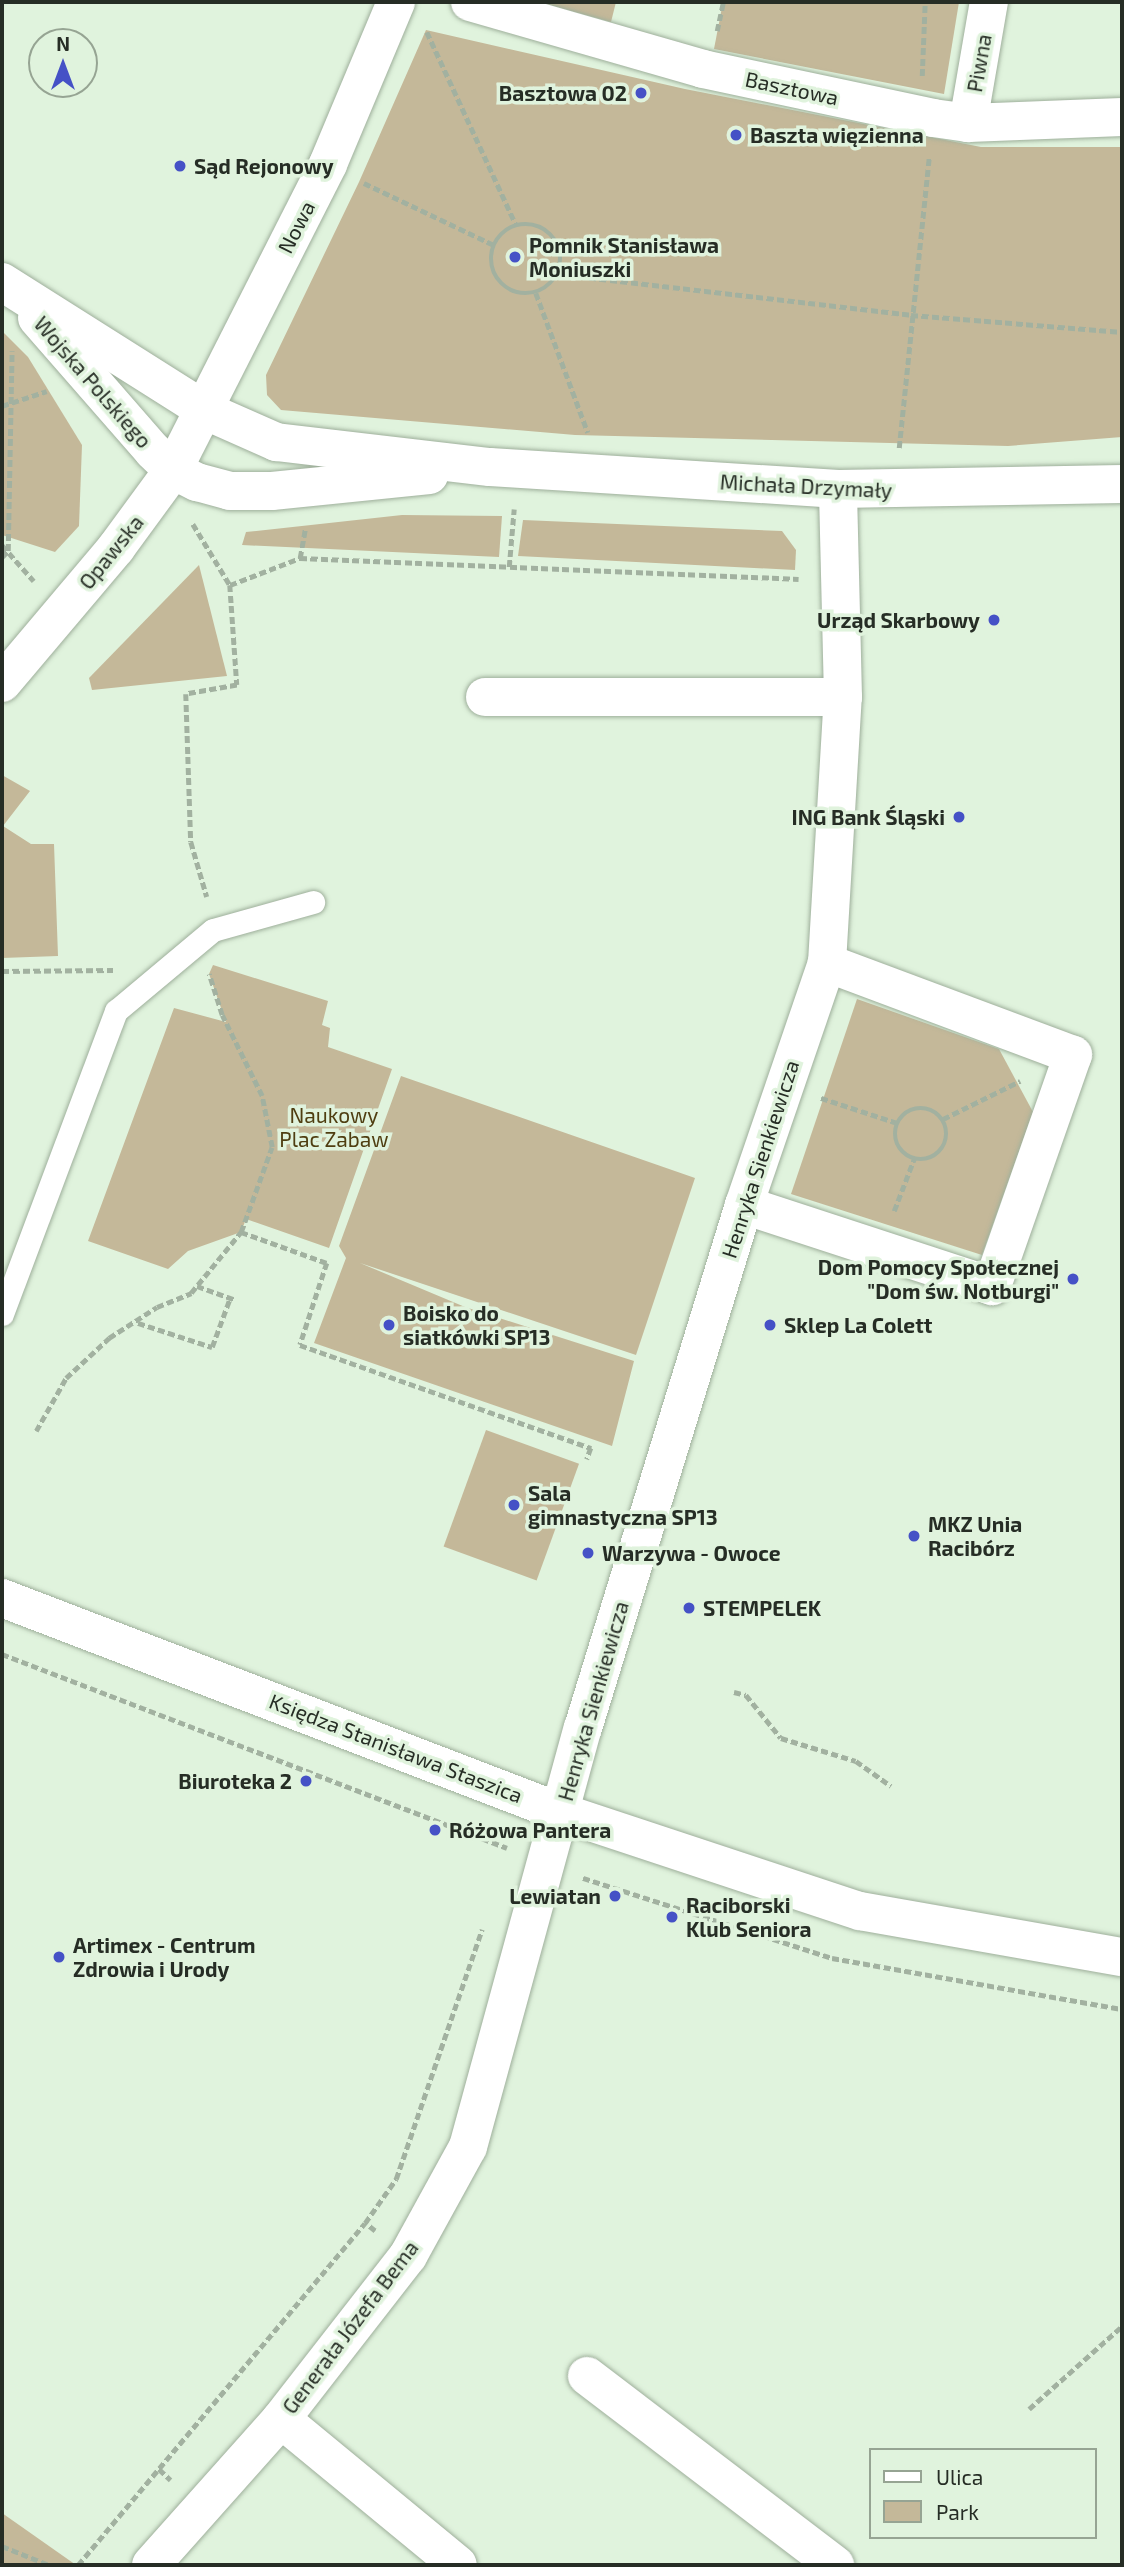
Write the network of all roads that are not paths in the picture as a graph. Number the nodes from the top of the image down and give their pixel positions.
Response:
1 (396, 2) edge
2 (470, 2) edge
3 (989, 2) edge
4 (1122, 117) edge
5 (968, 123) junction
6 (9, 287) edge
7 (206, 411) junction
8 (490, 467) junction
9 (173, 470) junction
10 (1122, 484) edge
11 (838, 489) junction
12 (2, 683) edge
13 (485, 697) dead end
14 (843, 697) junction
15 (313, 902) dead end
16 (827, 963) junction
17 (744, 1205) junction
18 (2, 1314) edge
19 (2, 1598) edge
20 (560, 1812) junction
21 (1122, 1957) edge
22 (587, 2375) dead end
23 (281, 2419) junction
24 (151, 2565) edge
25 (458, 2565) edge
26 (835, 2565) edge

1 - 7 street, Nowa
2 - 5 street, Basztowa
3 - 5 street, Piwna
4 - 5 street, Basztowa
6 - 7 street, Wojska Polskiego
6 - 9 street, Wojska Polskiego
7 - 8 street, Michała Drzymały
7 - 9 street, Opawska
8 - 9 street, Michała Drzymały
8 - 11 street, Michała Drzymały
9 - 12 street, Opawska
10 - 11 street, Michała Drzymały
11 - 14 street, Henryka Sienkiewicza
13 - 14 street
14 - 16 street, Henryka Sienkiewicza
15 - 18 lane
16 - 17 street, Henryka Sienkiewicza
16 - 17 street
17 - 20 street, Henryka Sienkiewicza
19 - 20 street, Księdza Stanisława Staszica
20 - 21 street, Księdza Stanisława Staszica
20 - 23 street, Generała Józefa Bema
22 - 26 street
23 - 24 street, Generała Józefa Bema
23 - 25 street

